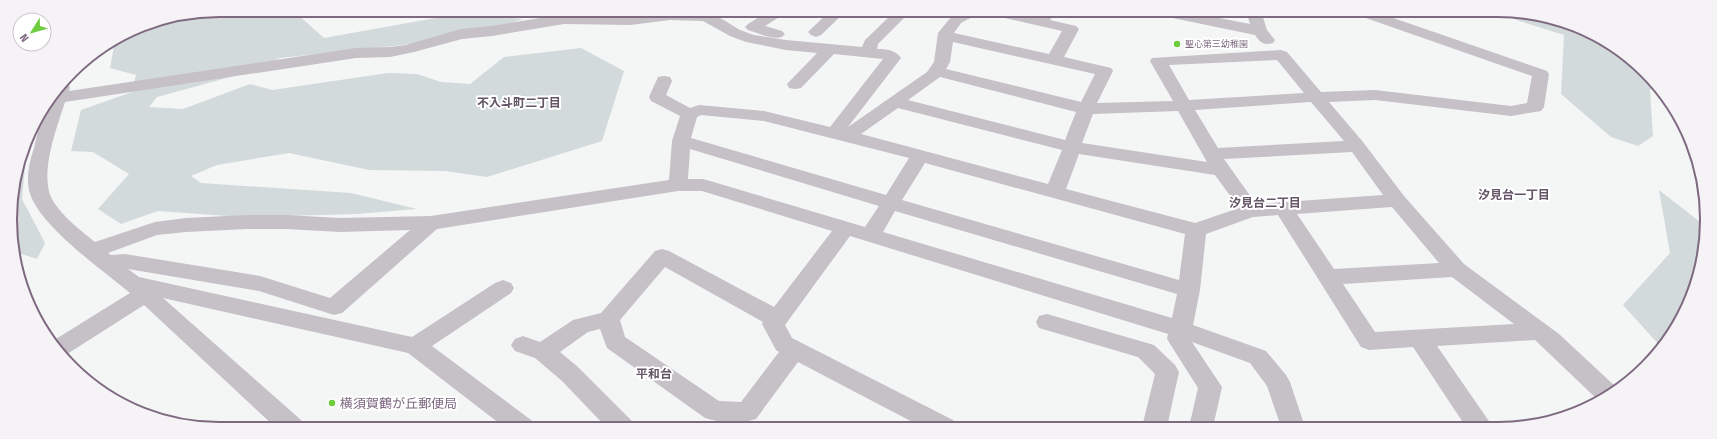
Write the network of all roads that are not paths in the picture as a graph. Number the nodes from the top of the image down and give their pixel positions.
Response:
1 (656, 17) edge
2 (705, 17) edge
3 (769, 17) edge
4 (832, 17) edge
5 (898, 17) edge
6 (962, 17) edge
7 (1046, 17) edge
8 (1197, 17) edge
9 (1255, 17) edge
10 (1376, 17) edge
11 (1260, 31) junction
12 (816, 32) dead end
13 (945, 36) junction
14 (795, 46) junction
15 (830, 49) junction
16 (868, 53) junction
17 (1281, 55) junction
18 (1054, 60) junction
19 (936, 71) junction
20 (664, 81) dead end
21 (795, 84) dead end
22 (62, 93) edge
23 (1315, 97) junction
24 (57, 98) edge
25 (895, 102) junction
26 (1184, 106) junction
27 (1086, 109) junction
28 (689, 114) junction
29 (841, 134) junction
30 (37, 139) edge
31 (681, 141) junction
32 (1357, 146) junction
33 (1070, 147) junction
34 (920, 156) junction
35 (1217, 162) junction
36 (678, 185) junction
37 (1054, 192) junction
38 (1397, 200) junction
39 (890, 203) junction
40 (1284, 209) junction
41 (1251, 211) junction
42 (431, 223) junction
43 (845, 228) junction
44 (1196, 230) junction
45 (870, 236) junction
46 (99, 257) junction
47 (1456, 269) junction
48 (1328, 277) junction
49 (503, 288) dead end
50 (139, 289) junction
51 (1189, 290) junction
52 (608, 319) junction
53 (776, 319) junction
54 (1047, 322) dead end
55 (1181, 329) junction
56 (1539, 331) junction
57 (1418, 338) junction
58 (61, 346) edge
59 (415, 346) junction
60 (794, 349) junction
61 (1604, 392) edge
62 (286, 422) edge
63 (515, 422) edge
64 (617, 422) edge
65 (934, 422) edge
66 (1156, 422) edge
67 (1202, 422) edge
68 (1291, 422) edge
69 (1477, 422) edge

1 - 22 street
2 - 14 street
3 - 14 street
4 - 12 street
5 - 16 street
6 - 13 street
7 - 18 street
8 - 11 street
9 - 11 street
10 - 23 street
11 - 17 street
13 - 18 street
13 - 19 street
14 - 15 street
15 - 16 street
15 - 21 street
16 - 29 street
17 - 23 street
17 - 26 street
18 - 27 street
19 - 25 street
19 - 27 street
20 - 28 street
23 - 26 street
23 - 32 street
24 - 30 street
25 - 29 street
25 - 33 street
26 - 27 street
26 - 35 street
27 - 33 street
28 - 29 street
28 - 31 street
29 - 34 street
30 - 46 street
31 - 36 street
31 - 39 street
32 - 35 street
32 - 38 street
33 - 35 street
33 - 37 street
34 - 37 street
34 - 39 street
35 - 41 street
36 - 42 street
36 - 43 street
37 - 44 street
38 - 40 street
38 - 47 street
39 - 45 street
39 - 51 street
40 - 41 street
40 - 48 street
41 - 44 street
42 - 46 street
42 - 46 street
43 - 45 street
43 - 53 street
44 - 51 street
45 - 55 street
46 - 50 street
47 - 48 street
47 - 56 street
48 - 57 street
49 - 59 street
50 - 58 street
50 - 59 street
50 - 62 street
51 - 55 street
52 - 53 street
52 - 60 street
52 - 64 street
53 - 60 street
54 - 66 street
55 - 67 street
55 - 68 street
56 - 57 street
56 - 61 street
57 - 69 street
59 - 63 street
60 - 65 street

